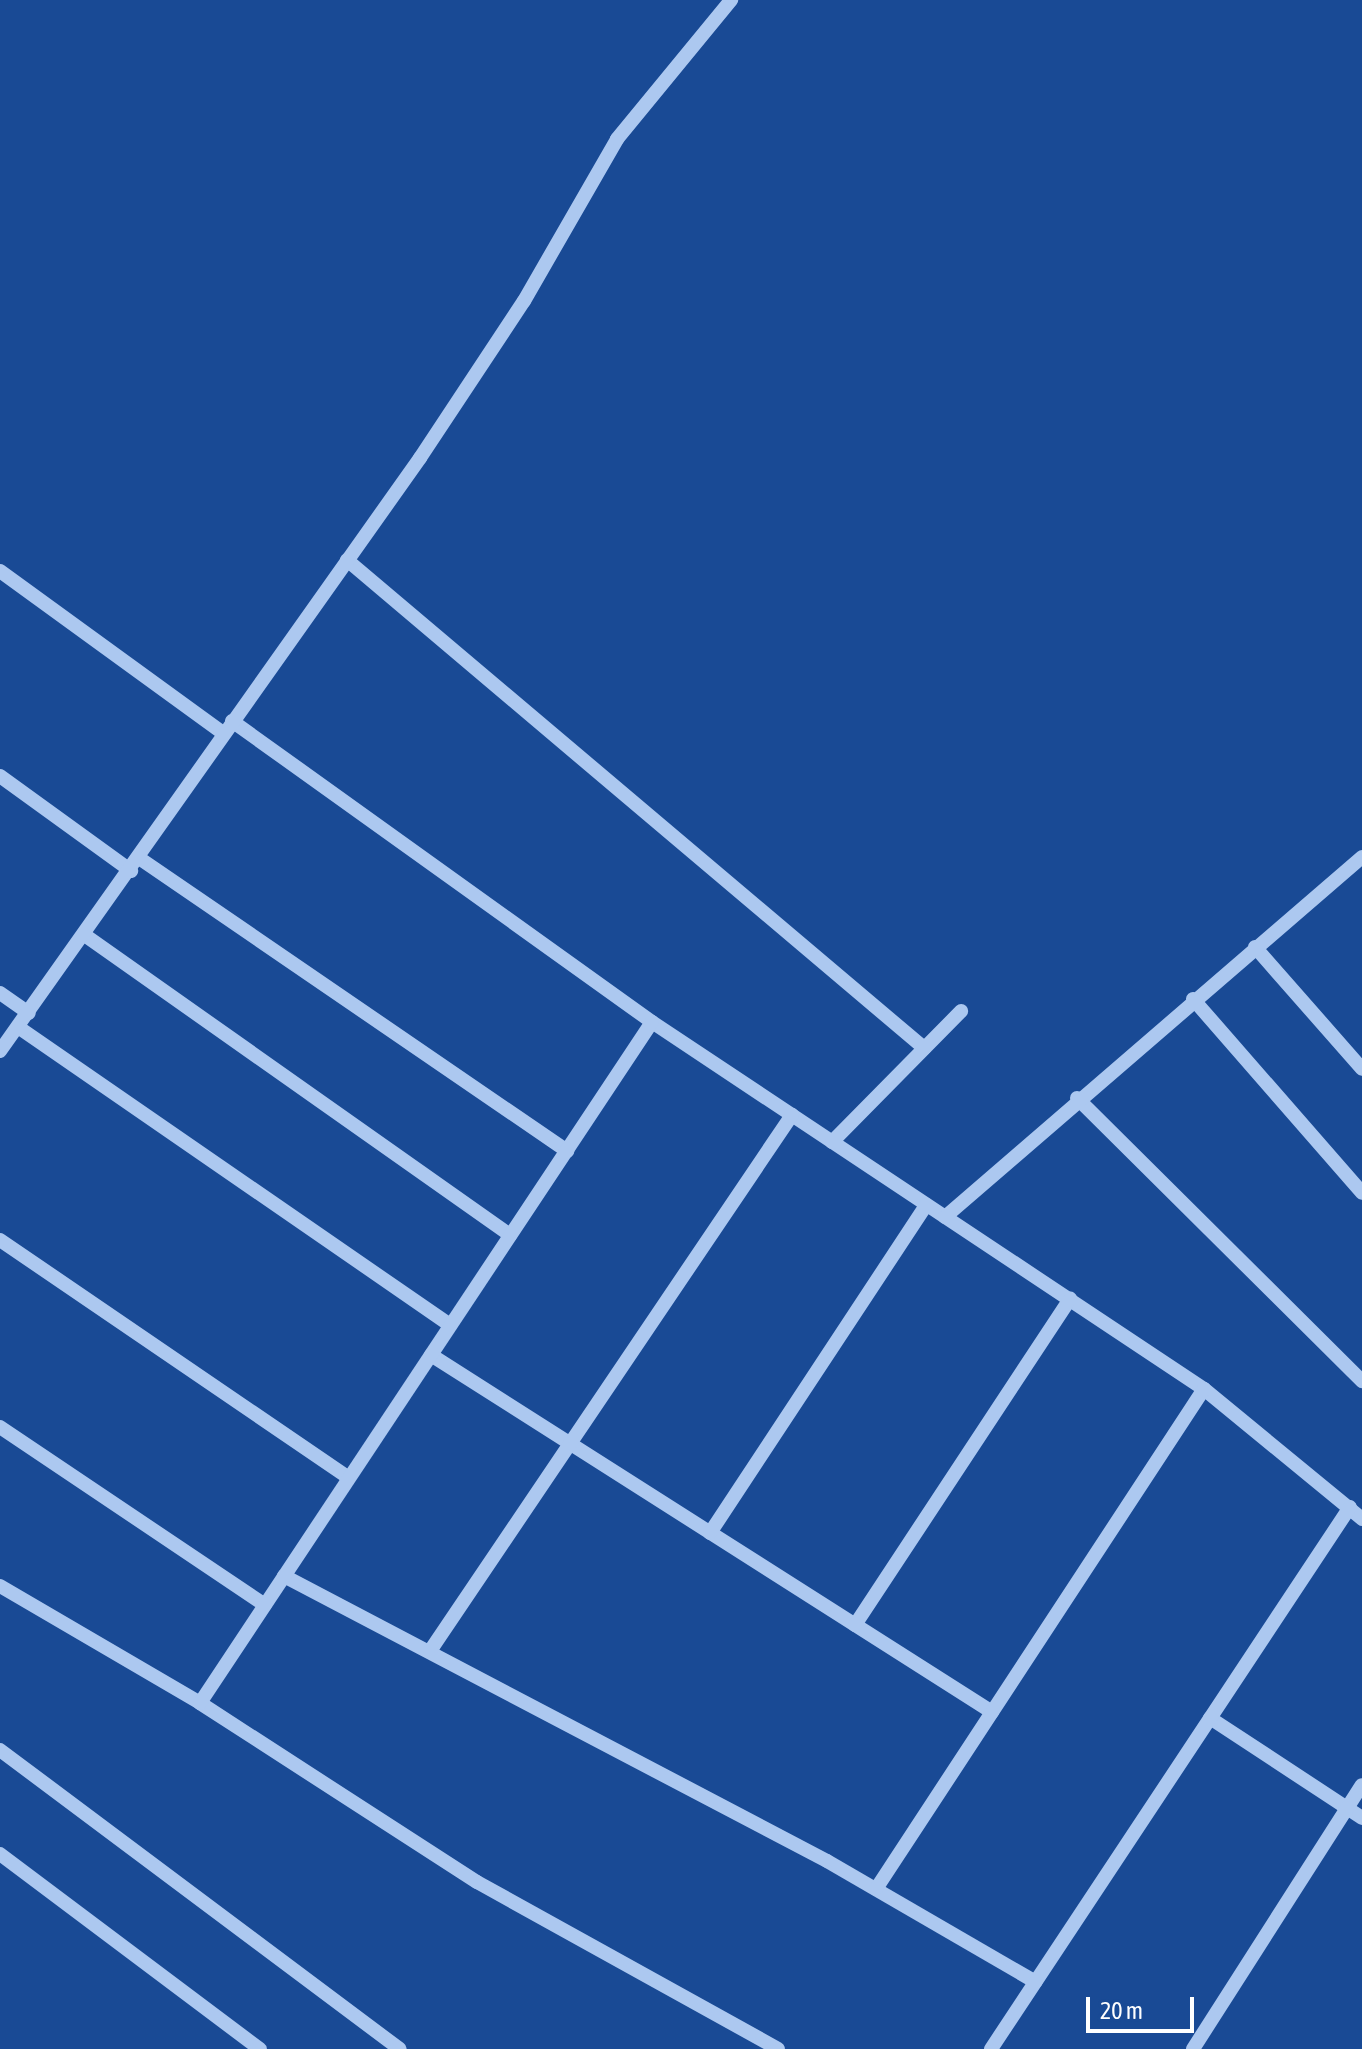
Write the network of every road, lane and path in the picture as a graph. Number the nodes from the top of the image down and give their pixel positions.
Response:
1 (731, 0) edge
2 (347, 560) junction
3 (0, 571) edge
4 (228, 727) junction
5 (0, 776) edge
6 (1362, 857) edge
7 (135, 864) junction
8 (86, 936) junction
9 (1255, 947) junction
10 (0, 993) edge
11 (1193, 999) junction
12 (961, 1011) dead end
13 (29, 1013) junction
14 (652, 1022) junction
15 (18, 1027) junction
16 (924, 1048) junction
17 (0, 1051) edge
18 (1362, 1069) edge
19 (1077, 1098) junction
20 (792, 1115) junction
21 (832, 1142) junction
22 (567, 1151) junction
23 (1362, 1193) edge
24 (926, 1205) junction
25 (945, 1217) junction
26 (510, 1235) junction
27 (0, 1240) edge
28 (1070, 1299) junction
29 (450, 1325) junction
30 (431, 1355) junction
31 (1362, 1381) edge
32 (1204, 1389) junction
33 (0, 1427) edge
34 (568, 1442) junction
35 (349, 1478) junction
36 (1350, 1507) junction
37 (1362, 1519) edge
38 (710, 1533) junction
39 (284, 1576) junction
40 (0, 1586) edge
41 (265, 1605) junction
42 (855, 1625) junction
43 (430, 1651) junction
44 (200, 1703) junction
45 (992, 1712) junction
46 (1210, 1718) junction
47 (0, 1750) edge
48 (1362, 1785) edge
49 (1347, 1808) junction
50 (1362, 1818) edge
51 (0, 1854) edge
52 (876, 1889) junction
53 (1036, 1982) junction
54 (260, 2049) edge
55 (400, 2049) edge
56 (778, 2049) edge
57 (991, 2049) edge
58 (1193, 2049) edge

1 - 2 street
2 - 4 street
2 - 16 street
3 - 4 street
4 - 7 street
4 - 14 street
5 - 7 street
6 - 9 street
7 - 8 street
7 - 22 street
8 - 13 street
8 - 26 street
9 - 11 street
9 - 18 street
10 - 13 street
11 - 19 street
11 - 23 street
12 - 16 street
13 - 15 street
14 - 20 street
14 - 22 street
15 - 17 street
15 - 29 street
16 - 21 street
19 - 25 street
19 - 31 street
20 - 21 street
20 - 34 street
21 - 24 street
22 - 26 street
24 - 25 street
24 - 38 street
25 - 28 street
26 - 29 street
27 - 35 street
28 - 32 street
28 - 42 street
29 - 30 street
30 - 34 street
30 - 35 street
32 - 36 street
32 - 45 street
33 - 41 street
34 - 38 street
34 - 43 street
35 - 39 street
36 - 37 street
36 - 46 street
38 - 42 street
39 - 41 street
39 - 43 street
40 - 44 street
41 - 44 street
42 - 45 street
43 - 52 street
44 - 56 street
45 - 52 street
46 - 49 street
46 - 53 street
47 - 55 street
48 - 49 street
49 - 50 street
49 - 58 street
51 - 54 street
52 - 53 street
53 - 57 street

